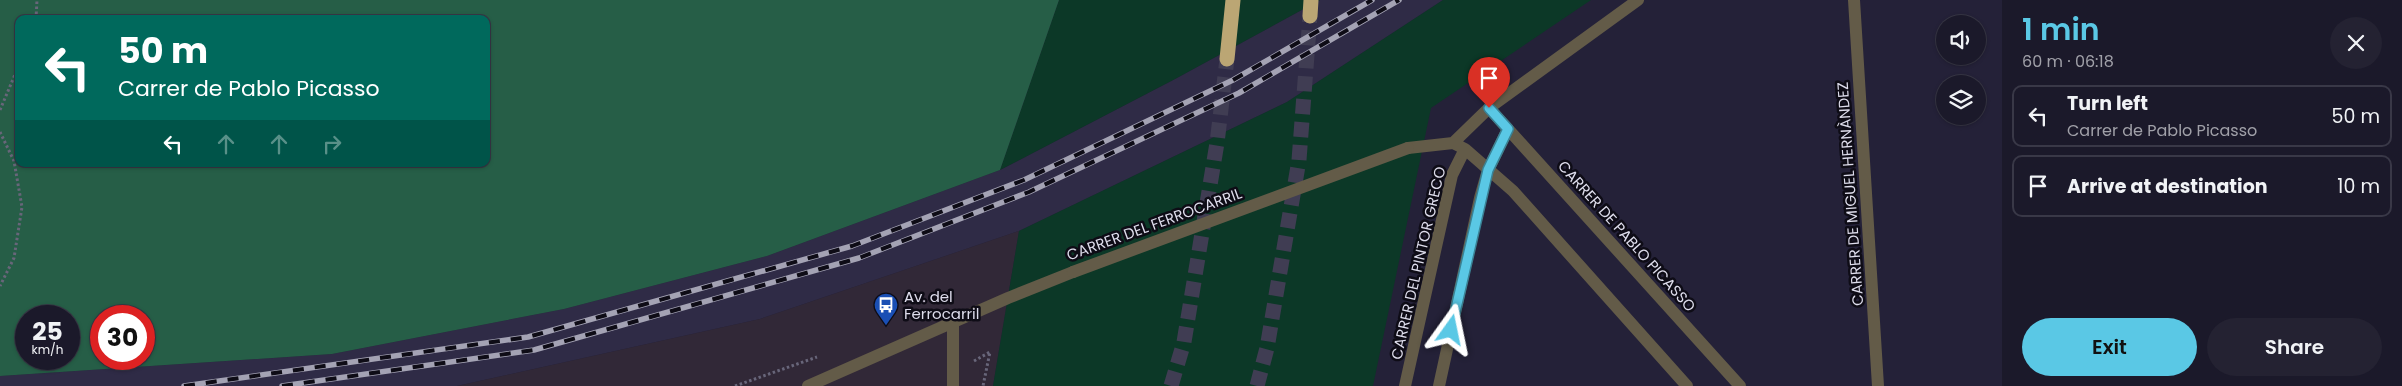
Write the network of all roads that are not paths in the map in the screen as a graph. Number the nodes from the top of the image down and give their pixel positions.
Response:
1 (1233, 0) edge
2 (1311, 0) edge
3 (1638, 0) edge
4 (1854, 0) edge
5 (1310, 16) tunnel mouth
6 (1228, 59) tunnel mouth
7 (1489, 108) junction
8 (1508, 129) junction
9 (1453, 143) junction
10 (1465, 149) junction
11 (1488, 170) junction
12 (953, 322) junction
13 (808, 386) edge
14 (953, 386) edge
15 (1406, 386) edge
16 (1439, 386) edge
17 (1687, 386) edge
18 (1740, 386) edge
19 (1878, 386) edge

1 - 6 highway
2 - 5 highway
3 - 7 street
4 - 19 street, CARRER DE MIGUEL HERNÀNDEZ
7 - 8 street, CARRER DE PABLO PICASSO
7 - 9 street
8 - 11 street
8 - 18 street, CARRER DE PABLO PICASSO
9 - 10 street
9 - 12 street, CARRER DEL FERROCARRIL, bridge
10 - 11 street
10 - 15 street, CARRER DEL PINTOR GRECO
11 - 16 street
11 - 17 street
12 - 13 street, CARRER DEL FERROCARRIL
12 - 14 street

